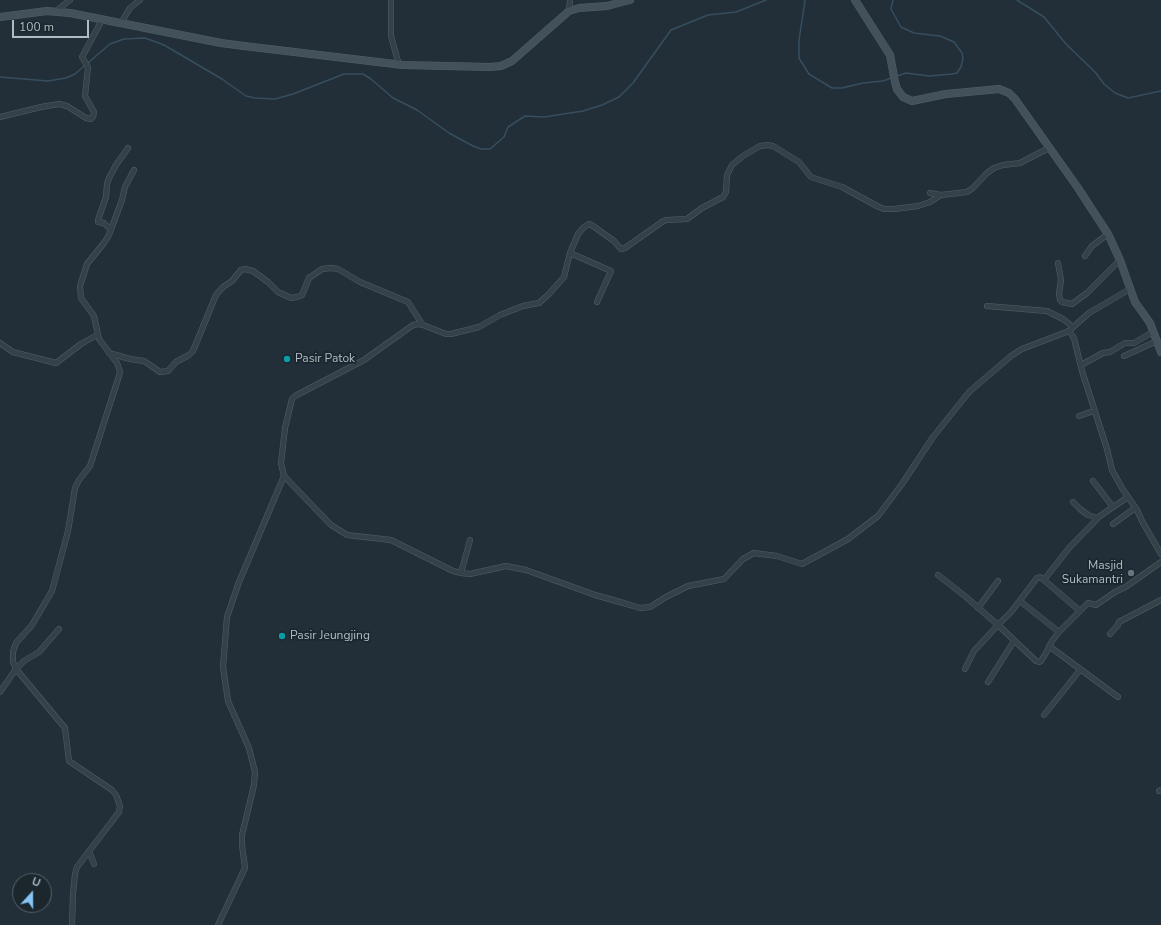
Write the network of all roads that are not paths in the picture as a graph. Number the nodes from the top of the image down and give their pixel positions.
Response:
1 (70, 0) edge
2 (140, 0) edge
3 (391, 0) edge
4 (570, 0) edge
5 (630, 0) edge
6 (855, 0) edge
7 (569, 11) junction
8 (55, 12) junction
9 (0, 18) edge
10 (102, 20) junction
11 (122, 23) junction
12 (399, 65) junction
13 (0, 118) edge
14 (128, 148) dead end
15 (1049, 148) junction
16 (134, 170) dead end
17 (930, 193) dead end
18 (941, 195) junction
19 (111, 230) junction
20 (1108, 234) junction
21 (570, 253) junction
22 (1085, 256) dead end
23 (1120, 260) junction
24 (1058, 263) dead end
25 (1130, 289) junction
26 (597, 302) dead end
27 (987, 306) dead end
28 (423, 325) junction
29 (1071, 329) junction
30 (1154, 332) junction
31 (97, 335) junction
32 (1157, 341) junction
33 (0, 343) edge
34 (109, 352) junction
35 (1161, 352) edge
36 (1124, 356) dead end
37 (1081, 366) junction
38 (1094, 411) junction
39 (1079, 416) dead end
40 (284, 476) junction
41 (1093, 481) dead end
42 (1128, 497) junction
43 (1073, 502) dead end
44 (1113, 506) junction
45 (1135, 508) junction
46 (1098, 518) junction
47 (1113, 524) dead end
48 (470, 540) dead end
49 (1161, 554) edge
50 (1161, 562) edge
51 (461, 573) junction
52 (938, 575) dead end
53 (1044, 580) junction
54 (998, 581) dead end
55 (1161, 600) edge
56 (1020, 601) junction
57 (978, 608) junction
58 (1080, 611) junction
59 (998, 625) junction
60 (59, 629) dead end
61 (1059, 632) junction
62 (1110, 634) dead end
63 (1014, 641) junction
64 (1049, 646) junction
65 (16, 669) junction
66 (965, 669) dead end
67 (1080, 670) junction
68 (988, 682) dead end
69 (0, 692) edge
70 (1118, 697) dead end
71 (1044, 715) dead end
72 (89, 851) junction
73 (94, 864) dead end
74 (72, 925) edge
75 (218, 925) edge

1 - 8 street
2 - 11 street
3 - 12 street
4 - 7 street
5 - 7 street
6 - 15 street
7 - 12 street
8 - 9 street
8 - 10 street
10 - 11 street
10 - 13 street
11 - 12 street
14 - 19 street
15 - 18 street
15 - 20 street
16 - 19 street
17 - 18 street
18 - 21 street
19 - 31 street
20 - 22 street
20 - 23 street
21 - 26 street
21 - 28 street
23 - 24 street
23 - 25 street
25 - 29 street
25 - 30 street
27 - 29 street
28 - 34 street
28 - 40 street
29 - 37 street
29 - 51 street
30 - 32 street
30 - 37 street
31 - 33 street
31 - 34 street
32 - 35 street
32 - 36 street
34 - 65 street
37 - 38 street
38 - 39 street
38 - 42 street
40 - 51 street
40 - 75 street
41 - 44 street
42 - 44 street
42 - 45 street
43 - 46 street
44 - 46 street
45 - 47 street
45 - 49 street
46 - 53 street
48 - 51 street
50 - 58 street
52 - 57 street
53 - 56 street
53 - 58 street
54 - 57 street
55 - 62 street
56 - 59 street
56 - 61 street
57 - 59 street
58 - 61 street
59 - 63 street
59 - 66 street
60 - 65 street
61 - 64 street
63 - 64 street
63 - 68 street
64 - 67 street
65 - 69 street
65 - 72 street
67 - 70 street
67 - 71 street
72 - 73 street
72 - 74 street

